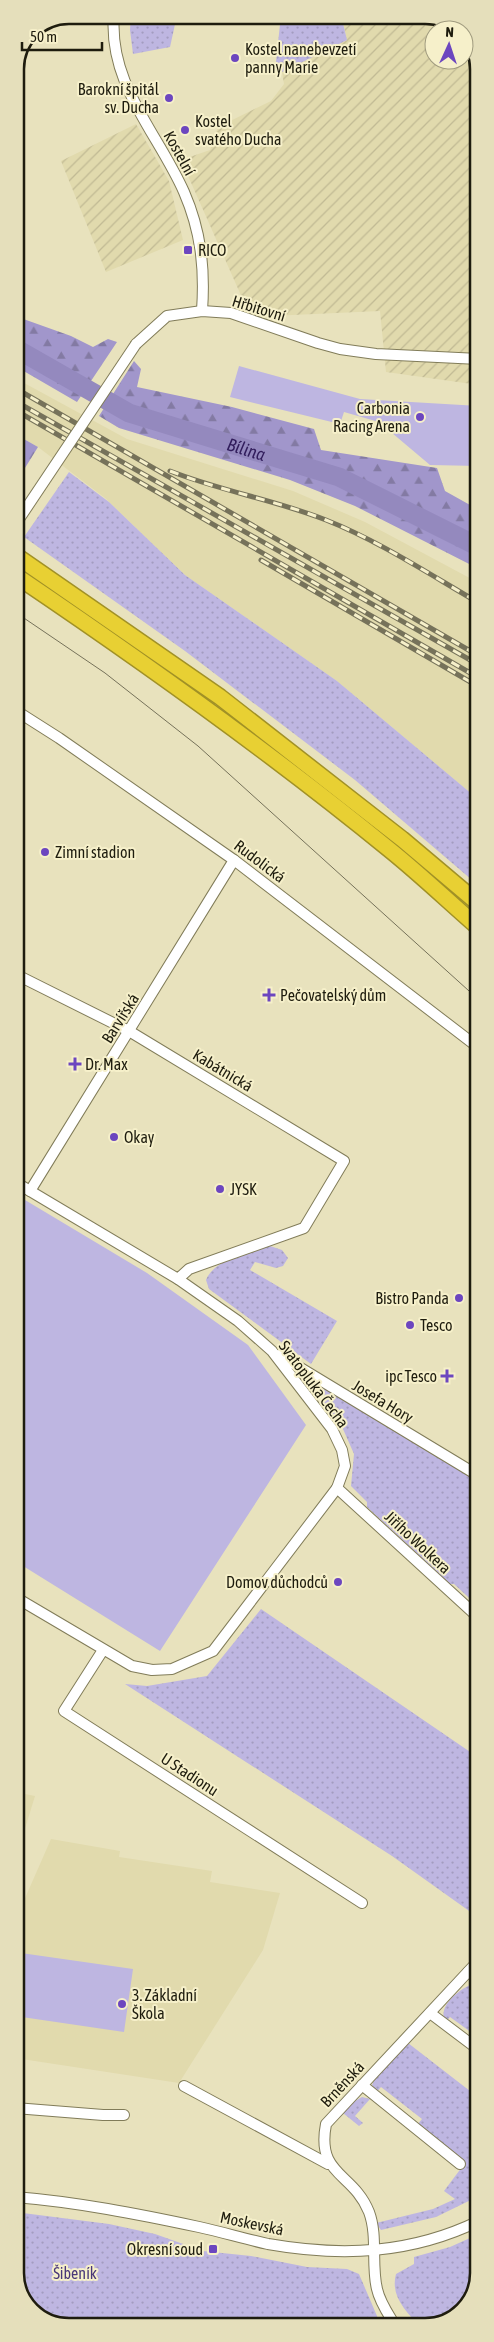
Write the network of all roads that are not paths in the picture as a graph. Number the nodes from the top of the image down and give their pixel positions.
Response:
1 (114, 24) edge
2 (202, 311) junction
3 (470, 359) edge
4 (24, 512) edge
5 (24, 561) edge
6 (24, 580) edge
7 (24, 716) edge
8 (234, 860) junction
9 (470, 896) edge
10 (470, 920) edge
11 (24, 978) edge
12 (129, 1031) junction
13 (470, 1041) edge
14 (24, 1187) edge
15 (30, 1191) junction
16 (178, 1279) junction
17 (272, 1351) junction
18 (470, 1471) edge
19 (337, 1488) junction
20 (24, 1602) edge
21 (470, 1610) edge
22 (102, 1650) junction
23 (362, 1903) dead end
24 (468, 1972) edge
25 (430, 2013) junction
26 (470, 2043) edge
27 (362, 2085) junction
28 (184, 2086) dead end
29 (24, 2109) edge
30 (124, 2115) dead end
31 (328, 2164) junction
32 (460, 2164) dead end
33 (24, 2198) edge
34 (470, 2226) edge
35 (373, 2251) junction
36 (391, 2318) edge

1 - 2 street, Kostelní
2 - 3 street, Hřbitovní
2 - 4 street, Hřbitovní, bridge
5 - 9 highway
6 - 10 highway
7 - 8 street, Rudolická
8 - 12 street, Barvířská
8 - 13 street, Rudolická
11 - 12 street, Kabátnická
12 - 15 street, Barvířská
12 - 16 street, Kabátnická
14 - 15 street, Svatopluka Čecha
15 - 16 street, Svatopluka Čecha
16 - 17 street, Svatopluka Čecha
17 - 18 street, Josefa Hory
17 - 19 street, Svatopluka Čecha
19 - 21 street, Jiřího Wolkera
19 - 22 street
20 - 22 street
22 - 23 street, U Stadionu
24 - 25 street, Brněnská
25 - 26 street
25 - 27 street, Brněnská
27 - 31 street, Brněnská
27 - 32 street
28 - 31 street
29 - 30 street
31 - 35 street
33 - 35 street, Moskevská
34 - 35 street, Moskevská
35 - 36 street

